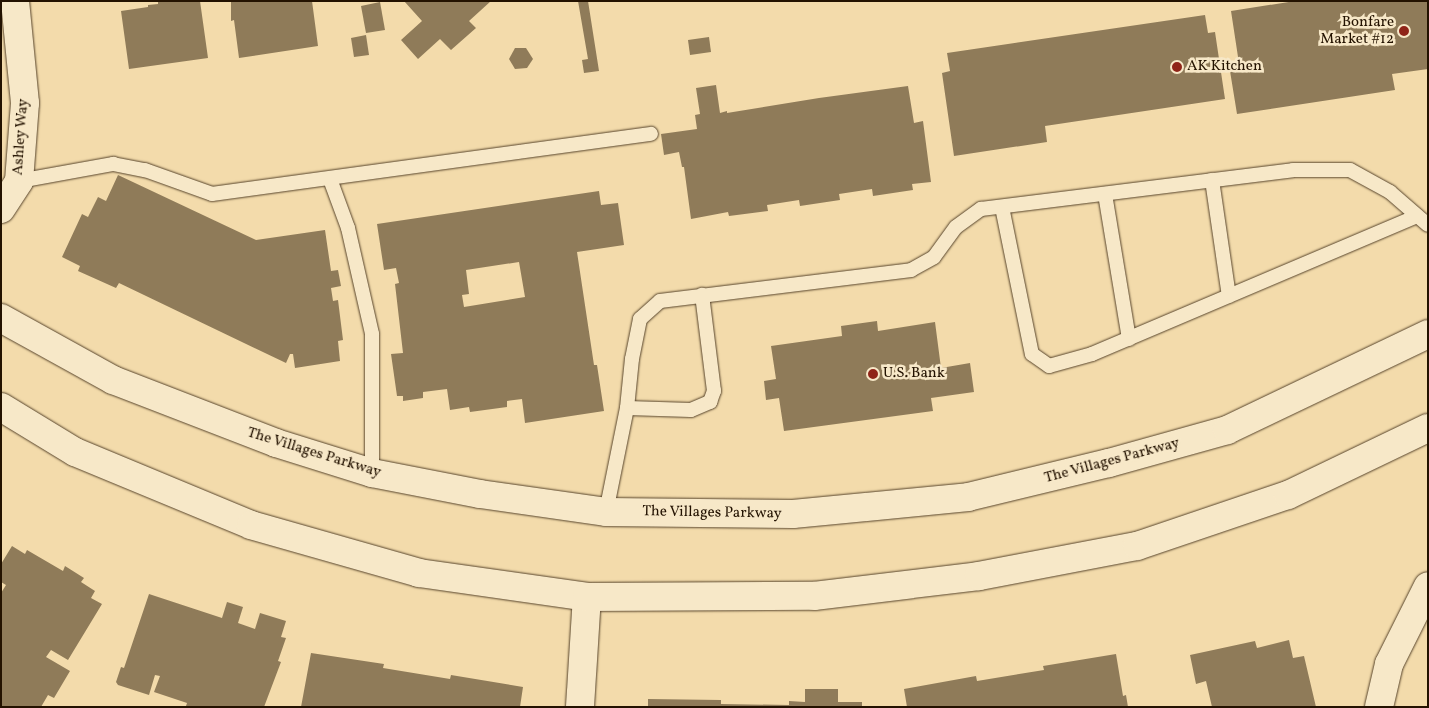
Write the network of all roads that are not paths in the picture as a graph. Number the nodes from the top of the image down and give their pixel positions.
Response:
1 (15, 1) edge
2 (651, 134) dead end
3 (330, 179) junction
4 (1212, 180) junction
5 (19, 181) junction
6 (1106, 194) junction
7 (1002, 207) junction
8 (1, 209) edge
9 (1422, 221) edge
10 (702, 295) junction
11 (1229, 296) junction
12 (1, 318) edge
13 (1428, 334) edge
14 (1129, 339) junction
15 (1, 407) edge
16 (627, 408) junction
17 (1428, 428) edge
18 (372, 473) junction
19 (606, 512) junction
20 (1428, 586) edge
21 (587, 597) junction
22 (580, 707) edge
23 (1379, 707) edge

1 - 5 street, Ashley Way
2 - 3 lane
3 - 5 lane
3 - 18 lane
4 - 6 lane
4 - 9 lane
4 - 11 lane
5 - 8 street, Ashley Way
6 - 7 lane
6 - 14 lane
7 - 10 lane
7 - 14 lane
9 - 11 lane
10 - 16 lane
10 - 16 lane
11 - 14 lane
12 - 18 street, The Villages Parkway
13 - 19 street, The Villages Parkway
15 - 21 street
16 - 19 lane
17 - 21 street
18 - 19 street, The Villages Parkway
20 - 23 street
21 - 22 street

